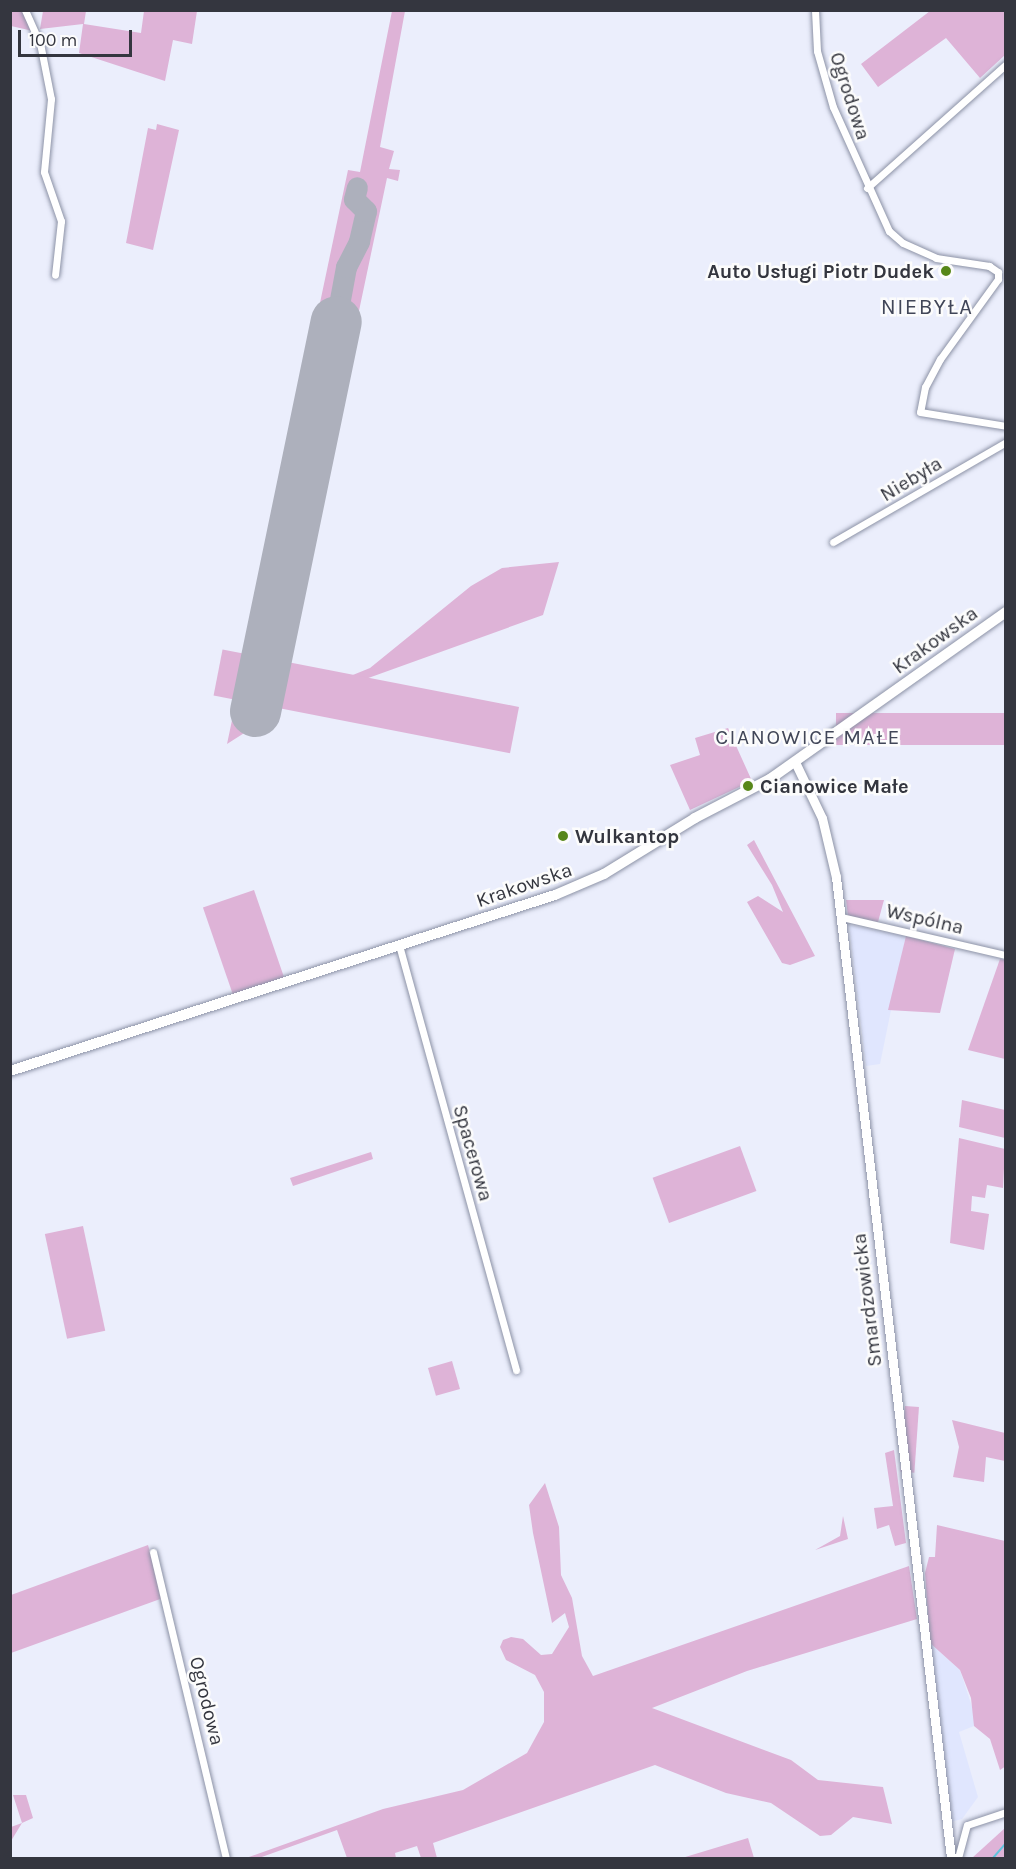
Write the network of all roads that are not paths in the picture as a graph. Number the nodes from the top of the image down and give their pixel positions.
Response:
1 (25, 10) edge
2 (815, 10) edge
3 (1005, 64) edge
4 (867, 188) junction
5 (55, 275) dead end
6 (1005, 426) edge
7 (1005, 442) edge
8 (833, 542) dead end
9 (1005, 612) edge
10 (795, 762) junction
11 (841, 917) junction
12 (399, 945) junction
13 (1004, 955) edge
14 (10, 1071) edge
15 (516, 1370) dead end
16 (153, 1552) dead end
17 (1005, 1812) edge
18 (226, 1858) edge
19 (951, 1858) edge
20 (958, 1858) edge

1 - 5 street
2 - 4 street, Ogrodowa
3 - 4 street
4 - 6 street, Ogrodowa
7 - 8 street, Niebyła
9 - 10 main road, Krakowska
10 - 11 street, Smardzowicka
10 - 12 main road, Krakowska
11 - 13 street, Wspólna
11 - 19 street, Smardzowicka
12 - 14 main road, Krakowska
12 - 15 street, Spacerowa
16 - 18 street, Ogrodowa
17 - 20 street

